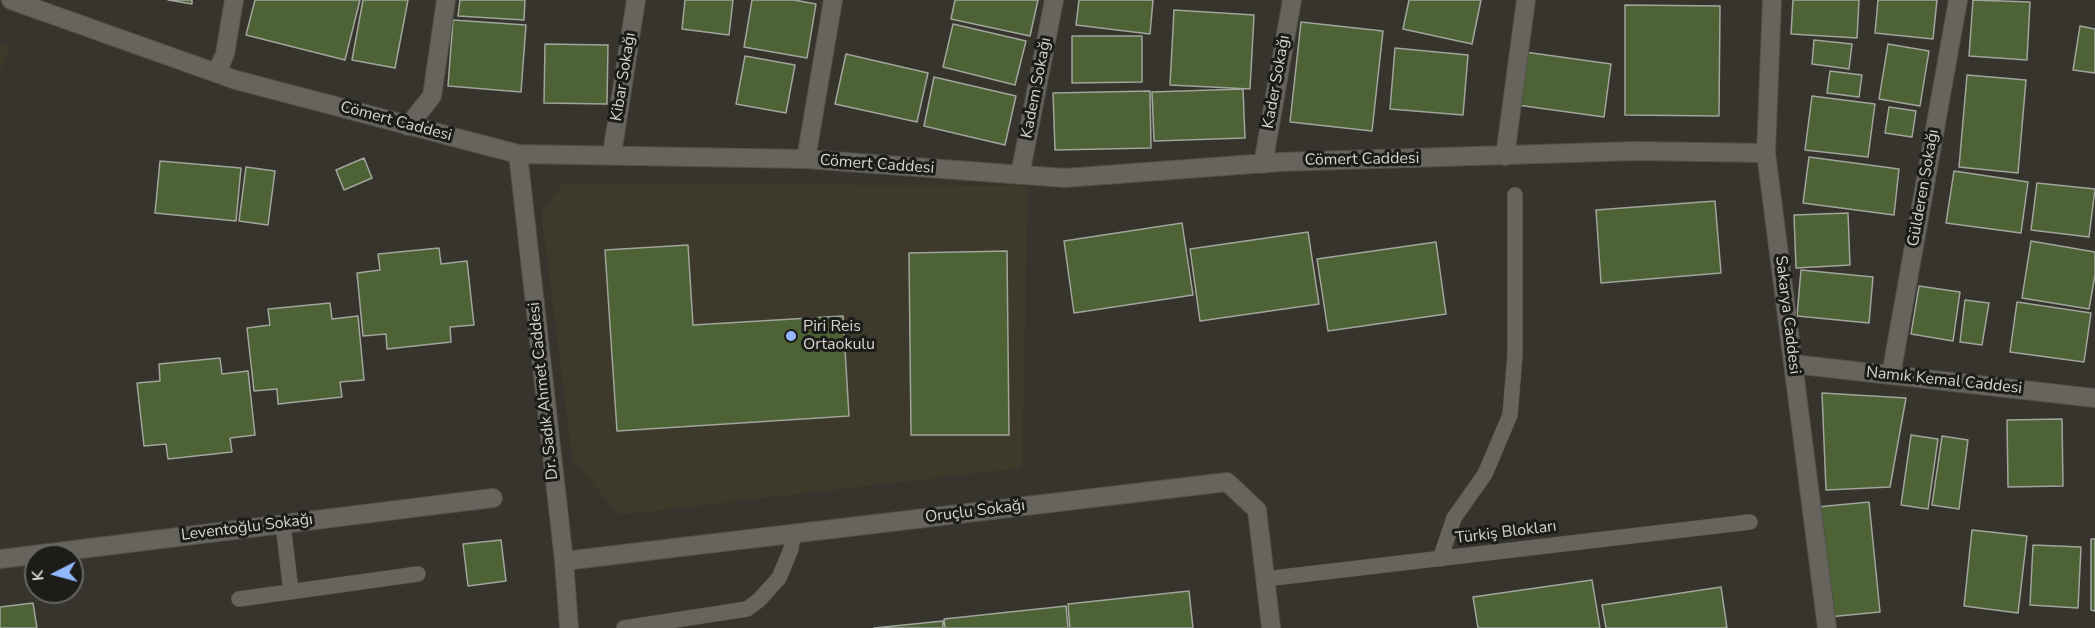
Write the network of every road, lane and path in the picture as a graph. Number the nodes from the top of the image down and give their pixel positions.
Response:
1 (234, 0) edge
2 (446, 0) edge
3 (636, 0) edge
4 (833, 0) edge
5 (1054, 0) edge
6 (1292, 0) edge
7 (1526, 0) edge
8 (1772, 0) edge
9 (1958, 0) edge
10 (19, 1) edge
11 (217, 72) junction
12 (408, 126) junction
13 (1766, 153) junction
14 (518, 154) junction
15 (612, 154) junction
16 (1505, 156) junction
17 (806, 159) junction
18 (1263, 164) junction
19 (1020, 175) junction
20 (1515, 195) dead end
21 (1793, 364) junction
22 (1891, 375) junction
23 (2095, 398) edge
24 (493, 498) dead end
25 (1750, 522) dead end
26 (283, 524) junction
27 (793, 534) junction
28 (0, 559) edge
29 (1440, 559) junction
30 (564, 561) junction
31 (418, 574) dead end
32 (1265, 579) junction
33 (291, 592) junction
34 (239, 599) dead end
35 (569, 628) edge
36 (624, 628) edge
37 (1271, 628) edge
38 (1827, 628) edge

1 - 11 street
2 - 12 street
3 - 15 street, Kibar Sokağı
4 - 17 street
5 - 19 street, Kadem Sokağı
6 - 18 street, Kader Sokağı
7 - 16 street
8 - 13 street, Sakarya Caddesi
9 - 22 street, Gülderen Sokağı
10 - 11 street, Cömert Caddesi
11 - 12 street, Cömert Caddesi
12 - 14 street, Cömert Caddesi
13 - 16 street, Cömert Caddesi
13 - 21 street, Sakarya Caddesi
14 - 15 street, Cömert Caddesi
14 - 30 street, Dr. Sadık Ahmet Caddesi
15 - 17 street, Cömert Caddesi
16 - 18 street, Cömert Caddesi
17 - 19 street, Cömert Caddesi
18 - 19 street, Cömert Caddesi
20 - 29 lane
21 - 22 street, Namık Kemal Caddesi
21 - 38 street, Sakarya Caddesi
22 - 23 street, Namık Kemal Caddesi
24 - 26 street, Leventoğlu Sokağı
25 - 29 lane, Türkiş Blokları
26 - 28 street, Leventoğlu Sokağı
26 - 33 lane
27 - 30 street, Oruçlu Sokağı
27 - 32 street, Oruçlu Sokağı
27 - 36 lane
29 - 32 lane, Türkiş Blokları
30 - 35 street, Dr. Sadık Ahmet Caddesi
31 - 33 lane
32 - 37 street, Oruçlu Sokağı
33 - 34 lane

